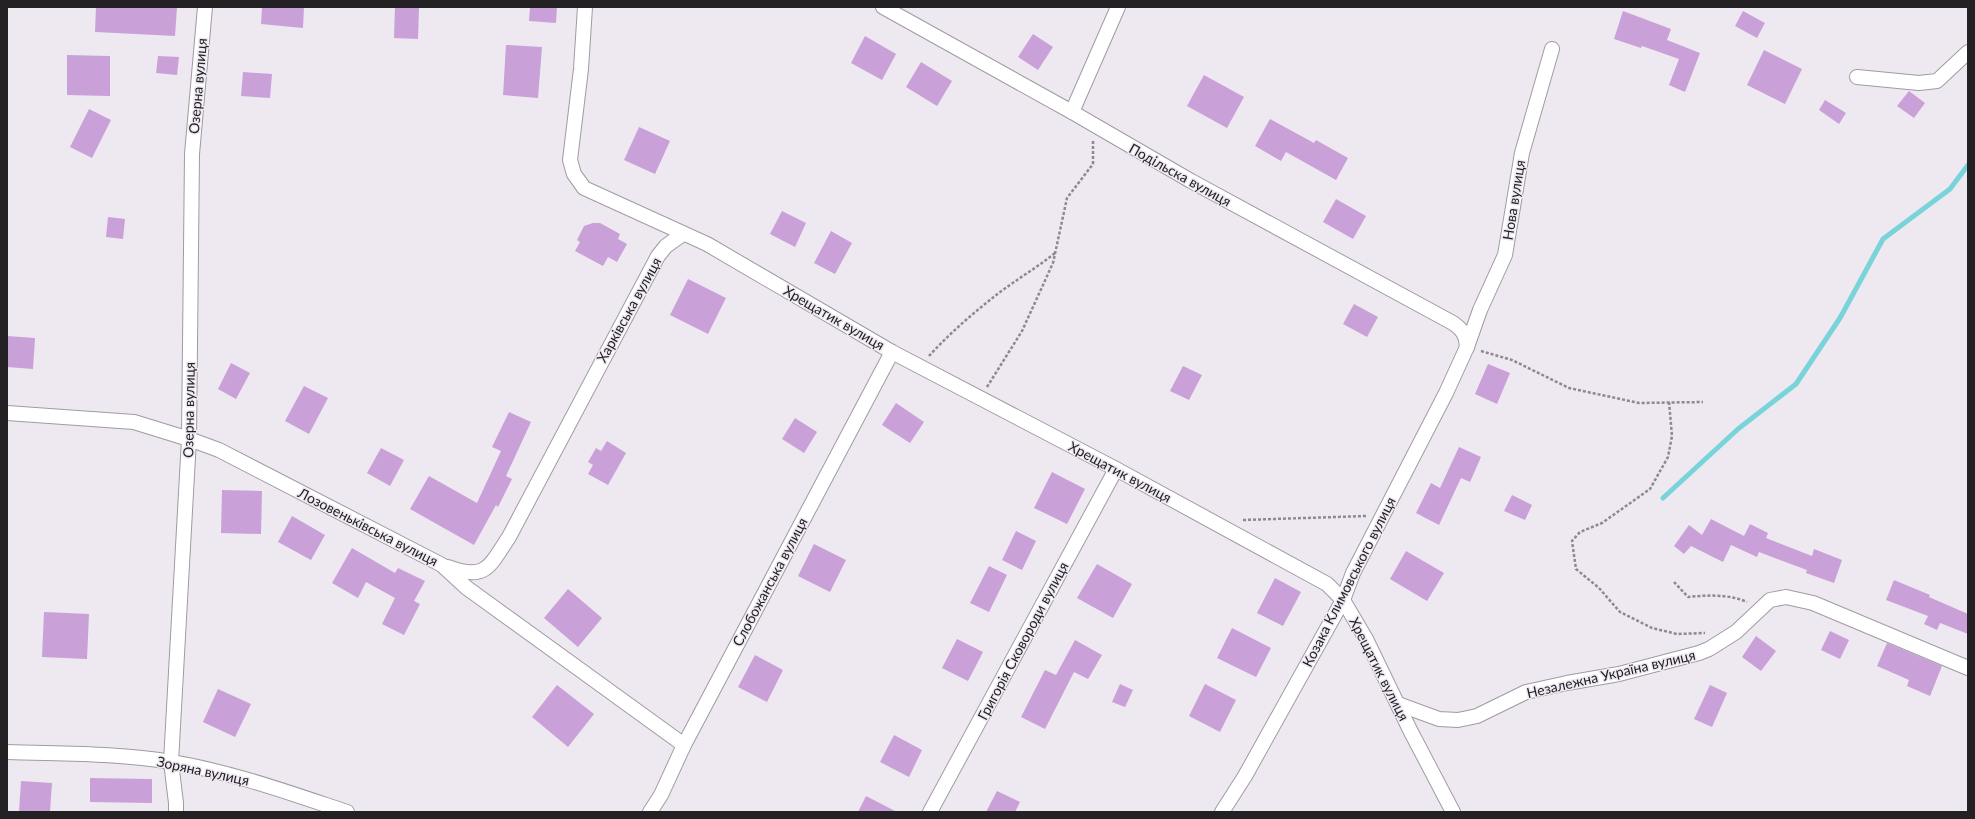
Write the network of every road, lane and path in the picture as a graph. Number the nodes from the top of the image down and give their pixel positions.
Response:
1 (205, 7) edge
2 (585, 7) edge
3 (883, 7) edge
4 (1118, 7) edge
5 (1552, 49) dead end
6 (1968, 52) edge
7 (1857, 77) dead end
8 (1076, 115) junction
9 (683, 234) junction
10 (1055, 253) junction
11 (1467, 347) junction
12 (892, 352) junction
13 (920, 366) junction
14 (980, 398) junction
15 (1669, 402) junction
16 (1703, 402) dead end
17 (7, 413) edge
18 (189, 439) junction
19 (1116, 469) junction
20 (1383, 515) junction
21 (1241, 520) dead end
22 (442, 565) junction
23 (1674, 582) dead end
24 (1343, 600) junction
25 (1760, 607) junction
26 (1706, 633) dead end
27 (1968, 668) edge
28 (1398, 704) junction
29 (684, 745) junction
30 (7, 752) edge
31 (171, 762) junction
32 (176, 812) edge
33 (347, 812) edge
34 (650, 812) edge
35 (930, 812) edge
36 (1222, 812) edge
37 (1453, 812) edge

1 - 18 street, Озерна вулиця
2 - 9 street
3 - 8 street, Подільска вулиця
4 - 8 street
5 - 11 street, Нова вулиця
6 - 7 street
8 - 10 path
8 - 11 street, Подільска вулиця
9 - 12 street, Хрещатик вулиця
9 - 22 street, Харківська вулиця
10 - 13 path
10 - 14 path
11 - 15 path
11 - 20 street, Козака Климовського вулиця
12 - 13 street, Хрещатик вулиця
12 - 29 street, Слобожанська вулиця
13 - 14 street, Хрещатик вулиця
14 - 19 street, Хрещатик вулиця
15 - 16 path
15 - 26 path
17 - 18 street, Лозовеньківська вулиця
18 - 22 street, Лозовеньківська вулиця
18 - 31 street, Озерна вулиця
19 - 24 street, Хрещатик вулиця
19 - 35 street, Григорія Сковороди вулиця
20 - 21 path
20 - 24 street, Козака Климовського вулиця
22 - 29 street, Лозовеньківська вулиця
23 - 25 path
24 - 28 street, Хрещатик вулиця
24 - 36 street, Козака Климовського вулиця
25 - 27 street, Незалежна Україна вулиця
25 - 28 street, Незалежна Україна вулиця
28 - 37 street, Хрещатик вулиця
29 - 34 street, Слобожанська вулиця
30 - 31 street, Зоряна вулиця
31 - 32 street, Озерна вулиця
31 - 33 street, Зоряна вулиця

